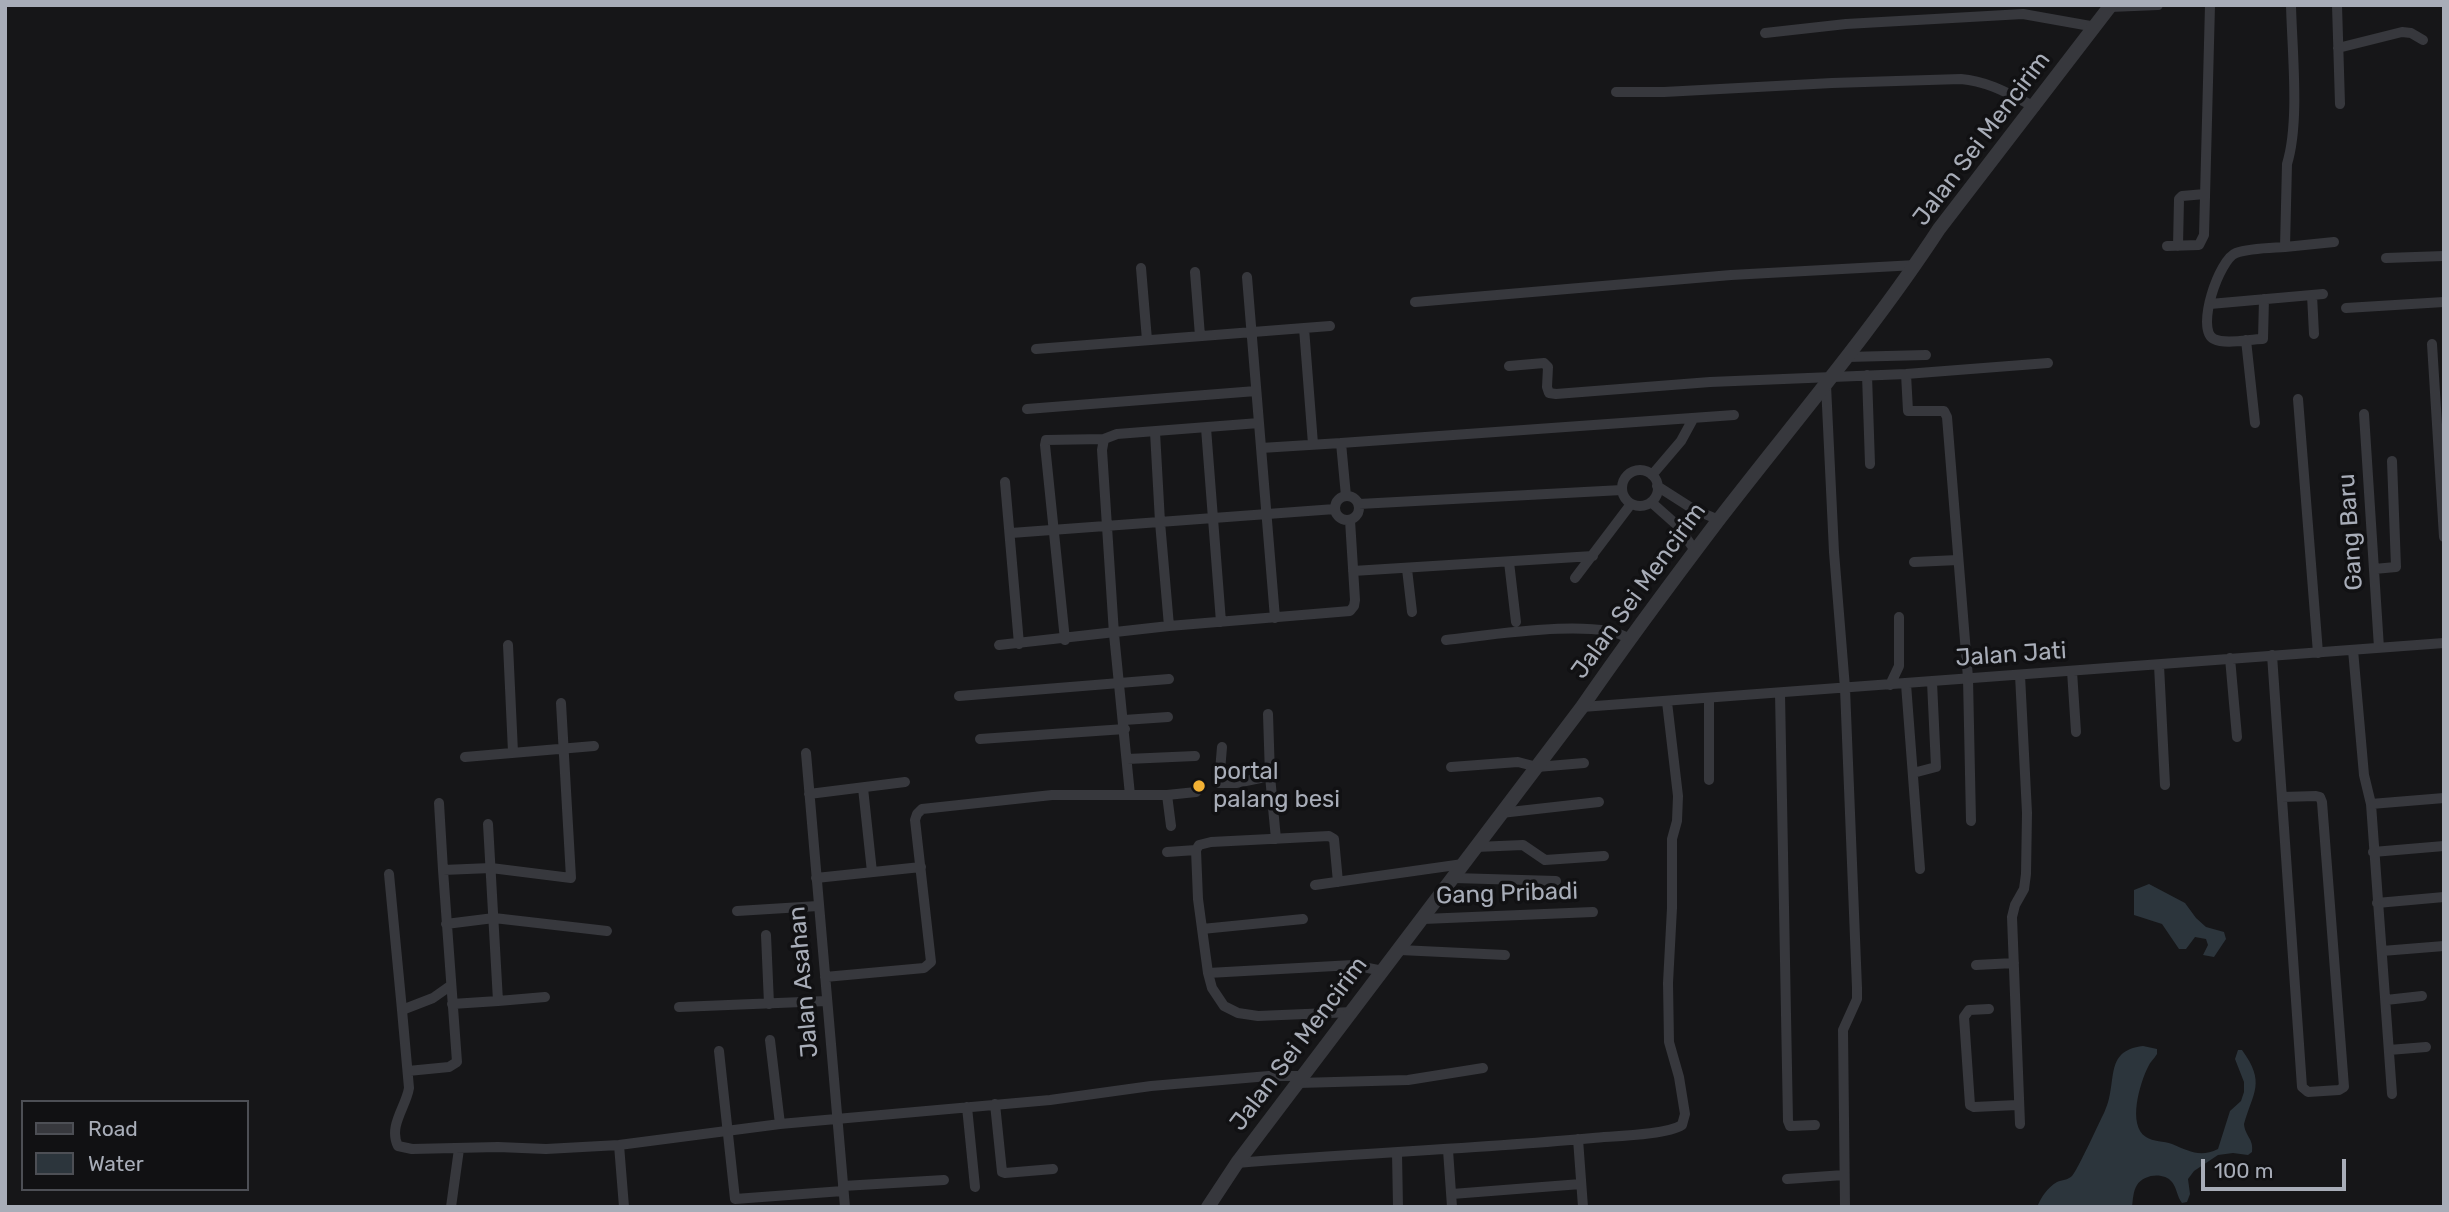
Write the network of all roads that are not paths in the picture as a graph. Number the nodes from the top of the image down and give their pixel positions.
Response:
1 (2158, 5) edge
2 (2210, 5) edge
3 (2291, 5) edge
4 (2337, 5) edge
5 (2111, 6) edge
6 (2096, 27) junction
7 (1765, 33) dead end
8 (2423, 40) dead end
9 (2338, 48) junction
10 (1616, 92) dead end
11 (2340, 104) dead end
12 (2035, 107) junction
13 (2205, 194) junction
14 (2285, 240) junction
15 (2334, 242) dead end
16 (2444, 256) edge
17 (2386, 258) dead end
18 (1916, 265) junction
19 (1141, 268) dead end
20 (1195, 272) dead end
21 (1247, 277) dead end
22 (2264, 299) junction
23 (1415, 302) dead end
24 (2444, 302) edge
25 (2210, 304) junction
26 (2346, 308) dead end
27 (1330, 326) dead end
28 (1304, 328) junction
29 (1251, 332) junction
30 (2314, 334) dead end
31 (1200, 336) junction
32 (1147, 340) junction
33 (2246, 340) junction
34 (2432, 344) dead end
35 (1036, 349) dead end
36 (1926, 355) dead end
37 (1847, 357) junction
38 (2048, 363) dead end
39 (1509, 366) dead end
40 (1906, 374) junction
41 (1867, 375) junction
42 (1829, 380) junction
43 (1256, 391) junction
44 (2298, 399) dead end
45 (1027, 408) dead end
46 (2364, 414) dead end
47 (1734, 415) dead end
48 (1693, 419) junction
49 (1259, 423) junction
50 (2255, 423) dead end
51 (1206, 428) junction
52 (1155, 432) junction
53 (1104, 439) junction
54 (1341, 443) junction
55 (1312, 444) junction
56 (1261, 448) junction
57 (2392, 461) dead end
58 (1870, 464) dead end
59 (1655, 480) junction
60 (1005, 482) dead end
61 (1622, 490) junction
62 (1346, 496) junction
63 (1651, 502) junction
64 (1359, 504) junction
65 (1631, 504) junction
66 (1335, 509) junction
67 (1693, 509) junction
68 (1267, 515) junction
69 (1212, 519) junction
70 (1350, 520) junction
71 (1719, 520) junction
72 (1160, 522) junction
73 (1107, 526) junction
74 (1678, 526) junction
75 (1053, 529) junction
76 (1011, 533) junction
77 (2444, 537) edge
78 (1696, 552) junction
79 (1593, 556) junction
80 (1958, 559) junction
81 (1509, 562) junction
82 (1914, 562) dead end
83 (1407, 569) junction
84 (2374, 569) junction
85 (1353, 572) junction
86 (1575, 578) dead end
87 (1412, 612) dead end
88 (1899, 617) dead end
89 (1275, 618) junction
90 (1221, 622) junction
91 (1516, 622) dead end
92 (1169, 626) junction
93 (1114, 634) junction
94 (1629, 639) junction
95 (1065, 640) junction
96 (1446, 640) dead end
97 (2444, 643) edge
98 (1019, 644) junction
99 (508, 645) dead end
100 (999, 645) dead end
101 (2379, 648) junction
102 (2353, 650) junction
103 (2318, 653) junction
104 (2272, 655) junction
105 (2230, 658) junction
106 (2159, 665) junction
107 (2072, 671) junction
108 (2021, 675) junction
109 (1169, 678) dead end
110 (1968, 678) junction
111 (1932, 681) junction
112 (1119, 682) junction
113 (1906, 684) junction
114 (1890, 685) junction
115 (1845, 688) junction
116 (1780, 693) junction
117 (959, 696) dead end
118 (1709, 699) junction
119 (561, 702) dead end
120 (1667, 702) junction
121 (1582, 707) junction
122 (1268, 713) dead end
123 (1168, 717) dead end
124 (1125, 725) junction
125 (2076, 732) dead end
126 (2237, 737) dead end
127 (980, 739) dead end
128 (594, 747) dead end
129 (1222, 747) dead end
130 (564, 749) junction
131 (513, 752) junction
132 (806, 753) dead end
133 (1195, 756) dead end
134 (465, 757) dead end
135 (1127, 759) junction
136 (1584, 763) dead end
137 (1451, 767) dead end
138 (1537, 767) junction
139 (1913, 773) junction
140 (1270, 776) junction
141 (1709, 780) dead end
142 (905, 782) dead end
143 (2165, 785) dead end
144 (863, 788) junction
145 (1196, 792) dead end
146 (809, 794) junction
147 (1167, 795) junction
148 (1130, 796) junction
149 (2282, 797) junction
150 (2444, 798) edge
151 (1600, 802) dead end
152 (439, 803) dead end
153 (2371, 804) junction
154 (1501, 813) junction
155 (1971, 821) dead end
156 (488, 824) dead end
157 (1171, 826) dead end
158 (1276, 839) junction
159 (2444, 846) edge
160 (1476, 847) junction
161 (1196, 850) junction
162 (1167, 852) dead end
163 (2373, 852) junction
164 (1604, 856) dead end
165 (1463, 864) junction
166 (921, 867) junction
167 (491, 868) junction
168 (1920, 869) dead end
169 (443, 870) junction
170 (872, 872) junction
171 (388, 874) dead end
172 (1454, 877) junction
173 (816, 878) junction
174 (1556, 880) dead end
175 (1338, 882) junction
176 (1315, 885) dead end
177 (2444, 897) edge
178 (2377, 903) junction
179 (818, 906) junction
180 (737, 911) dead end
181 (1593, 912) dead end
182 (494, 918) junction
183 (1303, 919) dead end
184 (1423, 919) junction
185 (446, 924) junction
186 (1202, 929) junction
187 (607, 931) dead end
188 (766, 935) dead end
189 (2444, 946) edge
190 (1400, 950) junction
191 (2382, 951) junction
192 (1505, 955) dead end
193 (2014, 963) junction
194 (1976, 965) dead end
195 (1383, 971) junction
196 (1208, 973) junction
197 (825, 977) junction
198 (450, 986) junction
199 (2422, 996) dead end
200 (545, 997) dead end
201 (2386, 1000) junction
202 (498, 1001) junction
203 (827, 1001) junction
204 (452, 1004) junction
205 (769, 1004) junction
206 (678, 1007) dead end
207 (1989, 1009) dead end
208 (402, 1010) junction
209 (1353, 1012) junction
210 (770, 1041) dead end
211 (2426, 1047) dead end
212 (2389, 1049) junction
213 (719, 1051) dead end
214 (1483, 1068) dead end
215 (408, 1071) junction
216 (1301, 1079) junction
217 (2392, 1094) dead end
218 (995, 1104) junction
219 (2017, 1105) junction
220 (967, 1107) junction
221 (838, 1119) junction
222 (780, 1124) junction
223 (2020, 1124) dead end
224 (1815, 1125) dead end
225 (728, 1130) junction
226 (1578, 1139) junction
227 (620, 1145) junction
228 (459, 1149) junction
229 (1448, 1150) junction
230 (1397, 1153) junction
231 (1237, 1163) junction
232 (1053, 1169) dead end
233 (1844, 1175) junction
234 (1787, 1179) dead end
235 (944, 1180) dead end
236 (1581, 1184) junction
237 (975, 1187) dead end
238 (843, 1189) junction
239 (1451, 1194) junction
240 (451, 1207) edge
241 (624, 1207) edge
242 (845, 1207) edge
243 (1208, 1207) edge
244 (1398, 1207) edge
245 (1452, 1207) edge
246 (1583, 1207) edge
247 (1845, 1207) edge

1 - 5 street
2 - 13 street
3 - 14 street
4 - 9 street
5 - 6 street, Jalan Sei Mencirim
6 - 7 street
6 - 12 street, Jalan Sei Mencirim
8 - 9 street
9 - 11 street
10 - 12 street
12 - 18 street, Jalan Sei Mencirim
13 - 13 street
14 - 15 street
14 - 25 street
16 - 17 street
18 - 23 street
18 - 37 street, Jalan Sei Mencirim
19 - 32 street
20 - 31 street
21 - 29 street
22 - 25 street
22 - 30 street
22 - 33 street
24 - 26 street
25 - 33 street
27 - 28 street
28 - 29 street
28 - 55 street
29 - 31 street
29 - 43 street
31 - 32 street
32 - 35 street
33 - 50 street
34 - 77 street
36 - 37 street
37 - 42 street, Jalan Sei Mencirim
38 - 40 street
39 - 42 street
40 - 41 street
40 - 80 street
41 - 42 street
41 - 58 street
42 - 71 street, Jalan Sei Mencirim
42 - 115 street
43 - 45 street
43 - 49 street
44 - 103 street
46 - 84 street, Gang Baru
47 - 48 street
48 - 54 street
48 - 59 street
49 - 51 street
49 - 56 street
51 - 52 street
51 - 69 street
52 - 53 street
52 - 72 street
53 - 73 street
53 - 75 street
54 - 55 street
54 - 62 street
55 - 56 street
56 - 68 street
57 - 84 street
59 - 61 street
59 - 63 street
59 - 67 street
60 - 76 street
61 - 64 street
61 - 65 street
62 - 64 street
62 - 66 street
63 - 65 street
63 - 74 street
64 - 70 street
65 - 79 street
66 - 68 street
66 - 70 street
67 - 71 street
67 - 74 street
68 - 69 street
68 - 89 street
69 - 72 street
69 - 90 street
70 - 85 street
71 - 78 street, Jalan Sei Mencirim
72 - 73 street
72 - 92 street
73 - 75 street
73 - 93 street
74 - 78 street
75 - 76 street
75 - 95 street
76 - 98 street
78 - 94 street, Jalan Sei Mencirim
79 - 81 street
79 - 86 street
80 - 82 street
80 - 110 street
81 - 83 street
81 - 91 street
83 - 85 street
83 - 87 street
84 - 101 street, Gang Baru
85 - 89 street
88 - 114 street
89 - 90 street
90 - 92 street
92 - 93 street
93 - 95 street
93 - 112 street
94 - 96 street
94 - 121 street, Jalan Sei Mencirim
95 - 98 street
97 - 101 street, Jalan Jati
98 - 100 street
99 - 131 street
101 - 102 street, Jalan Jati
102 - 103 street, Jalan Jati
102 - 153 street
103 - 104 street, Jalan Jati
104 - 105 street, Jalan Jati
104 - 149 street
105 - 106 street, Jalan Jati
105 - 126 street
106 - 107 street, Jalan Jati
106 - 143 street
107 - 108 street, Jalan Jati
107 - 125 street
108 - 110 street, Jalan Jati
108 - 193 street
109 - 112 street
110 - 111 street, Jalan Jati
110 - 155 street
111 - 113 street, Jalan Jati
111 - 139 street
112 - 117 street
112 - 124 street
113 - 114 street, Jalan Jati
113 - 139 street
114 - 115 street, Jalan Jati
115 - 116 street, Jalan Jati
115 - 233 street
116 - 118 street, Jalan Jati
116 - 224 street
118 - 120 street, Jalan Jati
118 - 141 street
119 - 130 street
120 - 121 street, Jalan Jati
120 - 226 street
121 - 138 street, Jalan Sei Mencirim
122 - 140 street
123 - 124 street
124 - 127 street
124 - 135 street
128 - 130 street
129 - 140 street
130 - 131 street
130 - 167 street
131 - 134 street
132 - 146 street, Jalan Asahan
133 - 135 street
135 - 148 street
136 - 138 street
137 - 138 street
138 - 154 street, Jalan Sei Mencirim
139 - 168 street
140 - 158 street
142 - 144 street
144 - 146 street
144 - 170 street
145 - 147 street
146 - 173 street, Jalan Asahan
147 - 148 street
147 - 157 street
148 - 166 street
149 - 149 street
150 - 153 street
151 - 154 street
152 - 169 street
153 - 163 street
154 - 160 street, Jalan Sei Mencirim
156 - 167 street
158 - 161 street
158 - 175 street
159 - 163 street
160 - 164 street
160 - 165 street, Jalan Sei Mencirim
161 - 162 street
161 - 186 street
163 - 178 street
165 - 172 street, Jalan Sei Mencirim
165 - 175 street
166 - 170 street
166 - 197 street
167 - 169 street
167 - 182 street
169 - 185 street
170 - 173 street
171 - 208 street
172 - 174 street
172 - 184 street, Jalan Sei Mencirim
173 - 179 street, Jalan Asahan
175 - 176 street
177 - 178 street
178 - 191 street
179 - 180 street
179 - 197 street, Jalan Asahan
181 - 184 street, Gang Pribadi
182 - 185 street
182 - 187 street
182 - 202 street
183 - 186 street
184 - 190 street, Jalan Sei Mencirim
185 - 198 street
186 - 196 street
188 - 205 street
189 - 191 street
190 - 192 street
190 - 195 street, Jalan Sei Mencirim
191 - 201 street
193 - 194 street
193 - 219 street
195 - 196 street
195 - 209 street, Jalan Sei Mencirim
196 - 209 street
197 - 203 street, Jalan Asahan
198 - 204 street
198 - 208 street
199 - 201 street
200 - 202 street
201 - 212 street
202 - 204 street
203 - 205 street
203 - 221 street, Jalan Asahan
204 - 215 street
205 - 206 street
207 - 219 street
208 - 215 street
209 - 216 street, Jalan Sei Mencirim
210 - 222 street
211 - 212 street
212 - 217 street
213 - 225 street
214 - 216 street
215 - 228 street
216 - 218 street
216 - 231 street, Jalan Sei Mencirim
218 - 220 street
218 - 232 street
219 - 223 street
220 - 221 street
220 - 237 street
221 - 222 street
221 - 238 street, Jalan Asahan
222 - 225 street
225 - 227 street
225 - 238 street
226 - 229 street
226 - 236 street
227 - 228 street
227 - 241 street
228 - 240 street
229 - 230 street
229 - 239 street
230 - 231 street
230 - 244 street
231 - 243 street, Jalan Sei Mencirim
233 - 234 street
233 - 247 street
235 - 238 street
236 - 239 street
236 - 246 street
238 - 242 street, Jalan Asahan
239 - 245 street

